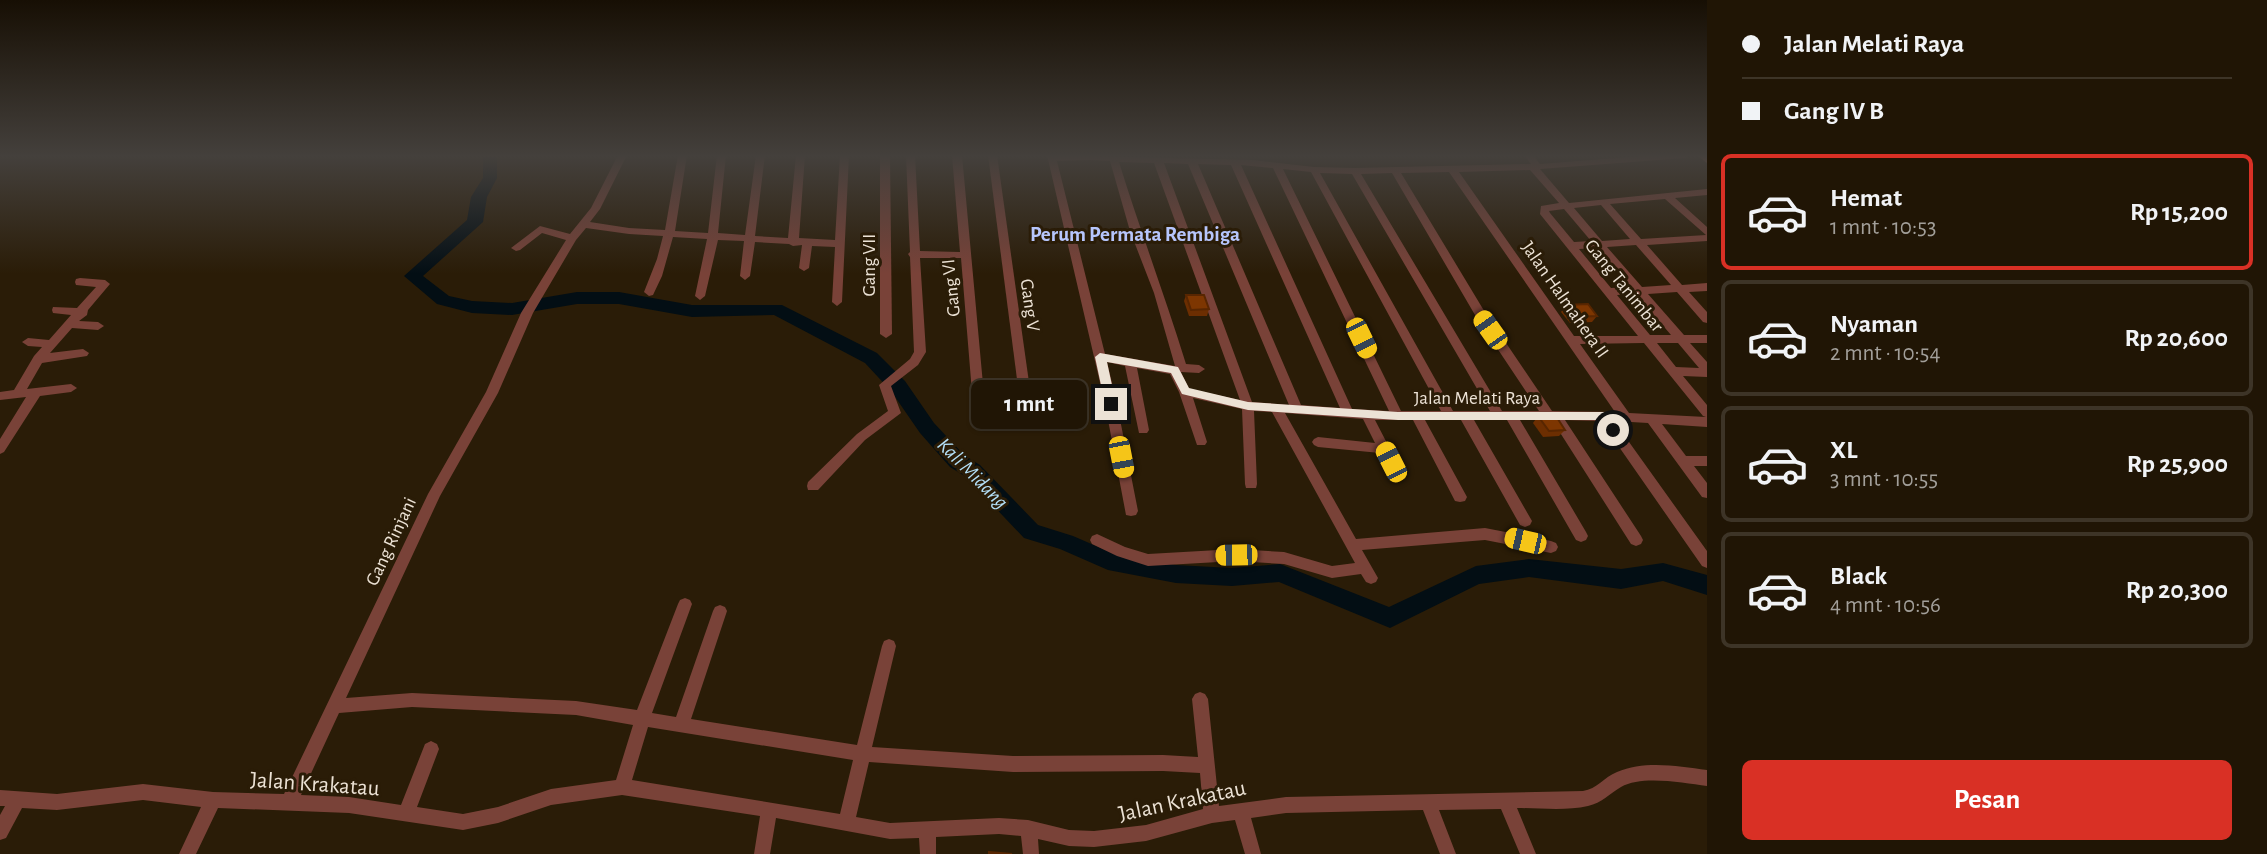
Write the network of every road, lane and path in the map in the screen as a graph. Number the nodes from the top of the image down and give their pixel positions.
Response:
1 (603, 195) edge
2 (676, 195) edge
3 (718, 195) edge
4 (755, 195) edge
5 (798, 195) edge
6 (843, 195) edge
7 (885, 195) edge
8 (911, 195) edge
9 (960, 195) edge
10 (997, 195) edge
11 (1060, 195) edge
12 (1124, 195) edge
13 (1171, 195) edge
14 (1206, 195) edge
15 (1249, 195) edge
16 (1291, 195) edge
17 (1328, 195) edge
18 (1370, 195) edge
19 (1410, 195) edge
20 (1470, 195) edge
21 (1559, 195) edge
22 (1678, 195) edge
23 (1667, 196) junction
24 (1602, 201) junction
25 (1566, 204) junction
26 (583, 224) junction
27 (1707, 232) edge
28 (669, 233) junction
29 (713, 237) junction
30 (572, 238) junction
31 (1707, 238) edge
32 (748, 240) junction
33 (1641, 242) junction
34 (793, 243) junction
35 (807, 243) junction
36 (840, 244) junction
37 (1600, 245) junction
38 (1570, 246) junction
39 (516, 248) dead end
40 (913, 254) junction
41 (964, 255) junction
42 (804, 268) dead end
43 (744, 276) dead end
44 (80, 282) dead end
45 (1707, 287) edge
46 (1681, 289) junction
47 (1640, 291) junction
48 (649, 292) dead end
49 (1608, 292) junction
50 (700, 296) dead end
51 (836, 302) dead end
52 (57, 310) dead end
53 (83, 312) junction
54 (1707, 318) edge
55 (72, 324) junction
56 (97, 326) dead end
57 (886, 334) dead end
58 (1646, 339) junction
59 (1707, 339) edge
60 (1573, 340) junction
61 (1681, 340) junction
62 (28, 342) dead end
63 (52, 344) junction
64 (83, 353) dead end
65 (1100, 357) junction
66 (38, 359) junction
67 (1130, 362) junction
68 (1199, 369) dead end
69 (1674, 371) junction
70 (1707, 371) edge
71 (71, 388) dead end
72 (1185, 391) junction
73 (36, 392) junction
74 (18, 394) junction
75 (0, 396) edge
76 (1248, 406) junction
77 (1275, 407) junction
78 (1296, 408) junction
79 (1348, 413) junction
80 (1707, 413) edge
81 (1367, 415) junction
82 (1398, 416) junction
83 (1418, 416) junction
84 (1450, 416) junction
85 (1465, 416) junction
86 (1505, 416) junction
87 (1553, 416) junction
88 (1604, 416) junction
89 (981, 417) dead end
90 (1625, 417) junction
91 (1028, 418) dead end
92 (1651, 418) junction
93 (1707, 422) edge
94 (1143, 430) dead end
95 (3, 441) edge
96 (1201, 442) dead end
97 (1318, 442) dead end
98 (1385, 449) junction
99 (1683, 461) junction
100 (1707, 461) edge
101 (1398, 476) dead end
102 (1251, 484) dead end
103 (813, 486) dead end
104 (1707, 493) edge
105 (1460, 497) dead end
106 (1131, 512) dead end
107 (1525, 521) dead end
108 (1581, 536) dead end
109 (1097, 540) dead end
110 (1636, 540) dead end
111 (1352, 545) junction
112 (1551, 547) dead end
113 (1707, 562) edge
114 (685, 604) dead end
115 (720, 611) dead end
116 (889, 646) dead end
117 (1200, 699) dead end
118 (333, 706) junction
119 (643, 717) junction
120 (681, 725) junction
121 (431, 749) dead end
122 (862, 754) junction
123 (1207, 765) junction
124 (1707, 778) edge
125 (622, 788) junction
126 (0, 798) edge
127 (18, 799) junction
128 (213, 800) junction
129 (1505, 800) junction
130 (1427, 801) junction
131 (288, 804) junction
132 (769, 809) junction
133 (1240, 810) junction
134 (406, 814) junction
135 (1212, 815) junction
136 (846, 824) junction
137 (1028, 828) junction
138 (927, 830) junction
139 (0, 832) edge
140 (187, 854) edge
141 (762, 854) edge
142 (928, 854) edge
143 (1031, 854) edge
144 (1253, 854) edge
145 (1448, 854) edge
146 (1528, 854) edge

1 - 26 street, Gang Rinjani
2 - 28 street
3 - 29 street
4 - 32 street
5 - 34 street
6 - 36 street
7 - 57 street, Gang VII
8 - 40 street
9 - 41 street, Gang VI
10 - 91 street, Gang V
11 - 65 street
12 - 68 street
13 - 76 street
14 - 78 street
15 - 79 street
16 - 82 street
17 - 84 street
18 - 86 street
19 - 87 street
20 - 60 street, Jalan Halmahera II
21 - 25 street
22 - 23 street
23 - 24 street
23 - 27 street
24 - 25 street
24 - 33 street
25 - 37 street
25 - 38 street, Gang Tanimbar
26 - 28 street
26 - 30 street, Gang Rinjani
28 - 29 street
28 - 48 street
29 - 32 street
29 - 50 street
30 - 39 street
30 - 118 street, Gang Rinjani
31 - 33 street
32 - 34 street
32 - 43 street
33 - 37 street
33 - 46 street
34 - 35 street
35 - 36 street
35 - 42 street
36 - 51 street
37 - 38 street
37 - 47 street
38 - 49 street, Gang Tanimbar
40 - 41 street
40 - 103 street
41 - 89 street, Gang VI
44 - 53 street
45 - 46 street
46 - 47 street
46 - 54 street
47 - 49 street
47 - 61 street
49 - 58 street, Gang Tanimbar
52 - 53 street
53 - 55 street
55 - 56 street
55 - 63 street
58 - 60 street
58 - 61 street
58 - 69 street, Gang Tanimbar
59 - 61 street
60 - 90 street, Jalan Halmahera II
61 - 70 street
62 - 63 street
63 - 66 street
64 - 66 street
65 - 67 street
65 - 106 street
66 - 74 street
67 - 72 street
67 - 94 street
69 - 70 street
69 - 80 street, Gang Tanimbar
71 - 73 street
72 - 76 street, Jalan Melati Raya
72 - 96 street
73 - 74 street
73 - 95 street
74 - 75 street
76 - 77 street, Jalan Melati Raya
76 - 102 street
77 - 78 street, Jalan Melati Raya
77 - 111 street
78 - 79 street, Jalan Melati Raya
79 - 81 street, Jalan Melati Raya
81 - 82 street, Jalan Melati Raya
81 - 98 street
82 - 83 street, Jalan Melati Raya
83 - 84 street, Jalan Melati Raya
83 - 105 street
84 - 85 street, Jalan Melati Raya
85 - 86 street, Jalan Melati Raya
85 - 107 street
86 - 87 street, Jalan Melati Raya
86 - 108 street
87 - 88 street, Jalan Melati Raya
87 - 110 street
88 - 90 street, Jalan Melati Raya
88 - 113 street
90 - 92 street, Jalan Melati Raya
92 - 93 street, Jalan Melati Raya
92 - 99 street
97 - 98 street
98 - 101 street
99 - 100 street
99 - 104 street
109 - 111 street
111 - 112 street
114 - 119 street
115 - 120 street
116 - 122 street
117 - 123 street
118 - 119 street
118 - 131 street, Gang Rinjani
119 - 120 street
119 - 125 street
120 - 122 street
121 - 134 street
122 - 123 street
122 - 136 street
123 - 135 street
124 - 129 street, Jalan Krakatau
125 - 132 street, Jalan Krakatau
125 - 134 street, Jalan Krakatau
126 - 127 street, Jalan Krakatau
127 - 128 street, Jalan Krakatau
127 - 139 street
128 - 131 street, Jalan Krakatau
128 - 140 street
129 - 130 street, Jalan Krakatau
129 - 146 street
130 - 133 street, Jalan Krakatau
130 - 145 street
131 - 134 street, Jalan Krakatau
132 - 136 street, Jalan Krakatau
132 - 141 street
133 - 135 street, Jalan Krakatau
133 - 144 street
135 - 137 street, Jalan Krakatau
136 - 138 street, Jalan Krakatau
137 - 138 street, Jalan Krakatau
137 - 143 street
138 - 142 street

